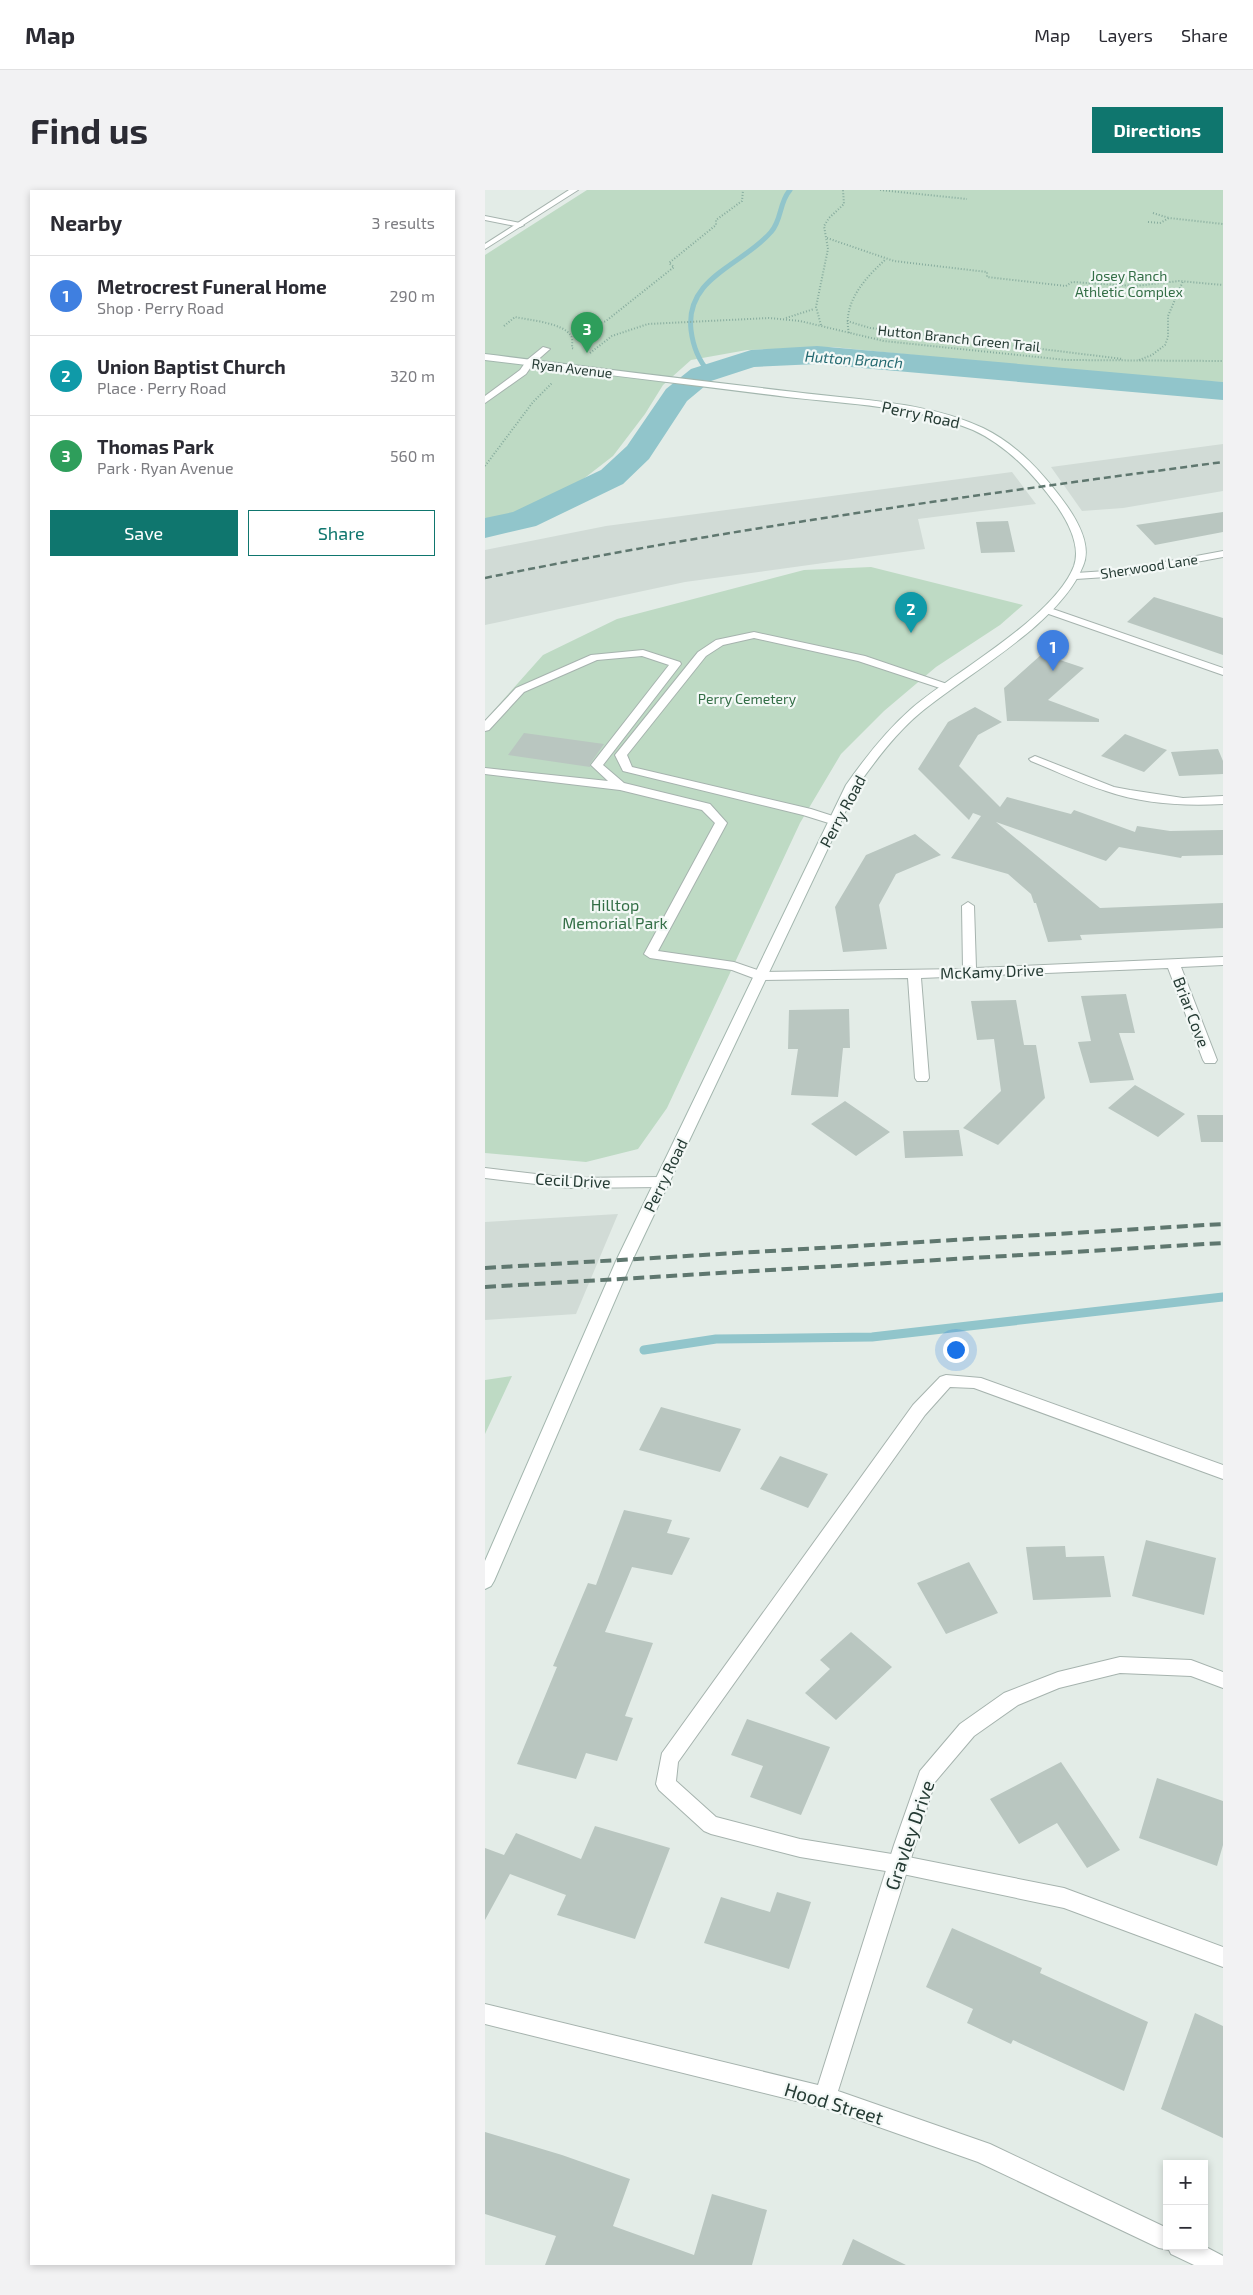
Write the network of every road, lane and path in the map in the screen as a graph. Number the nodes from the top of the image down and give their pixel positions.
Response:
1 (574, 190) edge
2 (743, 190) edge
3 (843, 190) edge
4 (880, 190) edge
5 (967, 199) dead end
6 (1153, 213) dead end
7 (485, 218) edge
8 (1169, 218) junction
9 (1148, 222) dead end
10 (520, 224) junction
11 (1223, 224) edge
12 (827, 238) junction
13 (485, 247) edge
14 (886, 258) junction
15 (1183, 281) junction
16 (1223, 285) edge
17 (814, 309) junction
18 (784, 319) junction
19 (683, 321) dead end
20 (847, 321) junction
21 (821, 325) junction
22 (503, 326) dead end
23 (593, 326) junction
24 (574, 330) junction
25 (566, 331) junction
26 (562, 332) dead end
27 (849, 333) junction
28 (546, 349) dead end
29 (577, 350) dead end
30 (584, 351) dead end
31 (591, 352) dead end
32 (485, 357) edge
33 (1137, 361) junction
34 (1223, 361) edge
35 (530, 362) junction
36 (660, 379) joint
37 (487, 396) edge
38 (1223, 554) edge
39 (1076, 576) junction
40 (1047, 610) junction
41 (1223, 672) edge
42 (946, 687) junction
43 (485, 728) edge
44 (1035, 758) dead end
45 (485, 770) edge
46 (620, 786) junction
47 (1223, 800) edge
48 (835, 820) junction
49 (967, 906) dead end
50 (1223, 961) edge
51 (1173, 963) junction
52 (970, 973) junction
53 (914, 974) junction
54 (761, 976) junction
55 (1210, 1060) dead end
56 (922, 1078) dead end
57 (485, 1173) edge
58 (662, 1182) junction
59 (1223, 1472) edge
60 (485, 1581) edge
61 (1223, 1680) edge
62 (898, 1864) junction
63 (1223, 1958) edge
64 (485, 2014) edge
65 (825, 2097) junction
66 (1163, 2238) edge
67 (1187, 2250) edge
68 (1218, 2265) edge

1 - 10 street
2 - 23 path
3 - 12 path
4 - 5 path
6 - 8 path
7 - 10 street
8 - 9 path
8 - 11 path
10 - 13 street
12 - 14 path
12 - 17 path
14 - 15 path
14 - 20 path
15 - 16 path
15 - 33 path
17 - 18 path
17 - 21 path
18 - 19 path, Hutton Branch Green Trail
18 - 21 path, Hutton Branch Green Trail
20 - 27 path
20 - 33 path
21 - 27 path, Hutton Branch Green Trail
22 - 25 path
23 - 24 path
23 - 24 path
24 - 25 path
25 - 26 path
25 - 29 path
27 - 33 path, Hutton Branch Green Trail
28 - 35 street
30 - 31 path
32 - 35 street, Ryan Avenue
33 - 34 path, Hutton Branch Green Trail
35 - 36 street, Ryan Avenue
35 - 37 street
36 - 39 street, Perry Road
38 - 39 street, Sherwood Lane
39 - 40 street, Perry Road
40 - 41 street
40 - 42 street, Perry Road
42 - 48 street, Perry Road
42 - 48 street
43 - 46 street
44 - 47 street
45 - 46 street
46 - 54 street
48 - 54 street, Perry Road
49 - 52 street
50 - 51 street, McKamy Drive
51 - 52 street, McKamy Drive
51 - 55 street, Briar Cove
52 - 53 street, McKamy Drive
53 - 54 street, McKamy Drive
53 - 56 street
54 - 58 street, Perry Road
57 - 58 street, Cecil Drive
58 - 60 street, Perry Road
59 - 62 street
61 - 62 street, Gravley Drive
62 - 63 street
62 - 65 street, Gravley Drive
64 - 65 street, Hood Street
65 - 66 street, Hood Street
67 - 68 street

